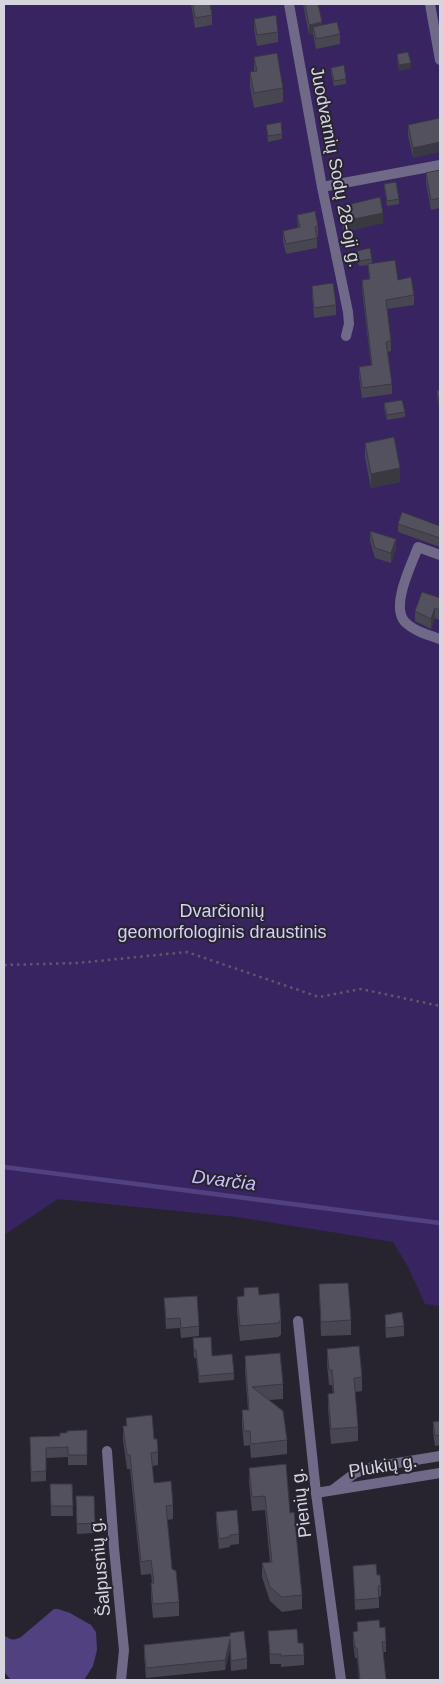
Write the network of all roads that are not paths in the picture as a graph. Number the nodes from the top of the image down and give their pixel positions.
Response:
1 (289, 4) edge
2 (430, 4) edge
3 (440, 60) edge
4 (440, 165) edge
5 (322, 187) junction
6 (346, 336) dead end
7 (440, 555) edge
8 (440, 639) edge
9 (298, 1321) dead end
10 (107, 1450) dead end
11 (440, 1456) edge
12 (440, 1473) edge
13 (332, 1491) junction
14 (316, 1493) junction
15 (121, 1680) edge
16 (341, 1680) edge

1 - 5 street, Juodvarnių Sodų 28-oji g.
2 - 3 street
4 - 5 street
5 - 6 street, Juodvarnių Sodų 28-oji g.
7 - 8 street
9 - 14 street, Pienių g.
10 - 15 street, Šalpusnių g.
11 - 13 street, Plukių g.
12 - 13 street, Plukių g.
13 - 14 street, Plukių g.
14 - 16 street, Pienių g.

